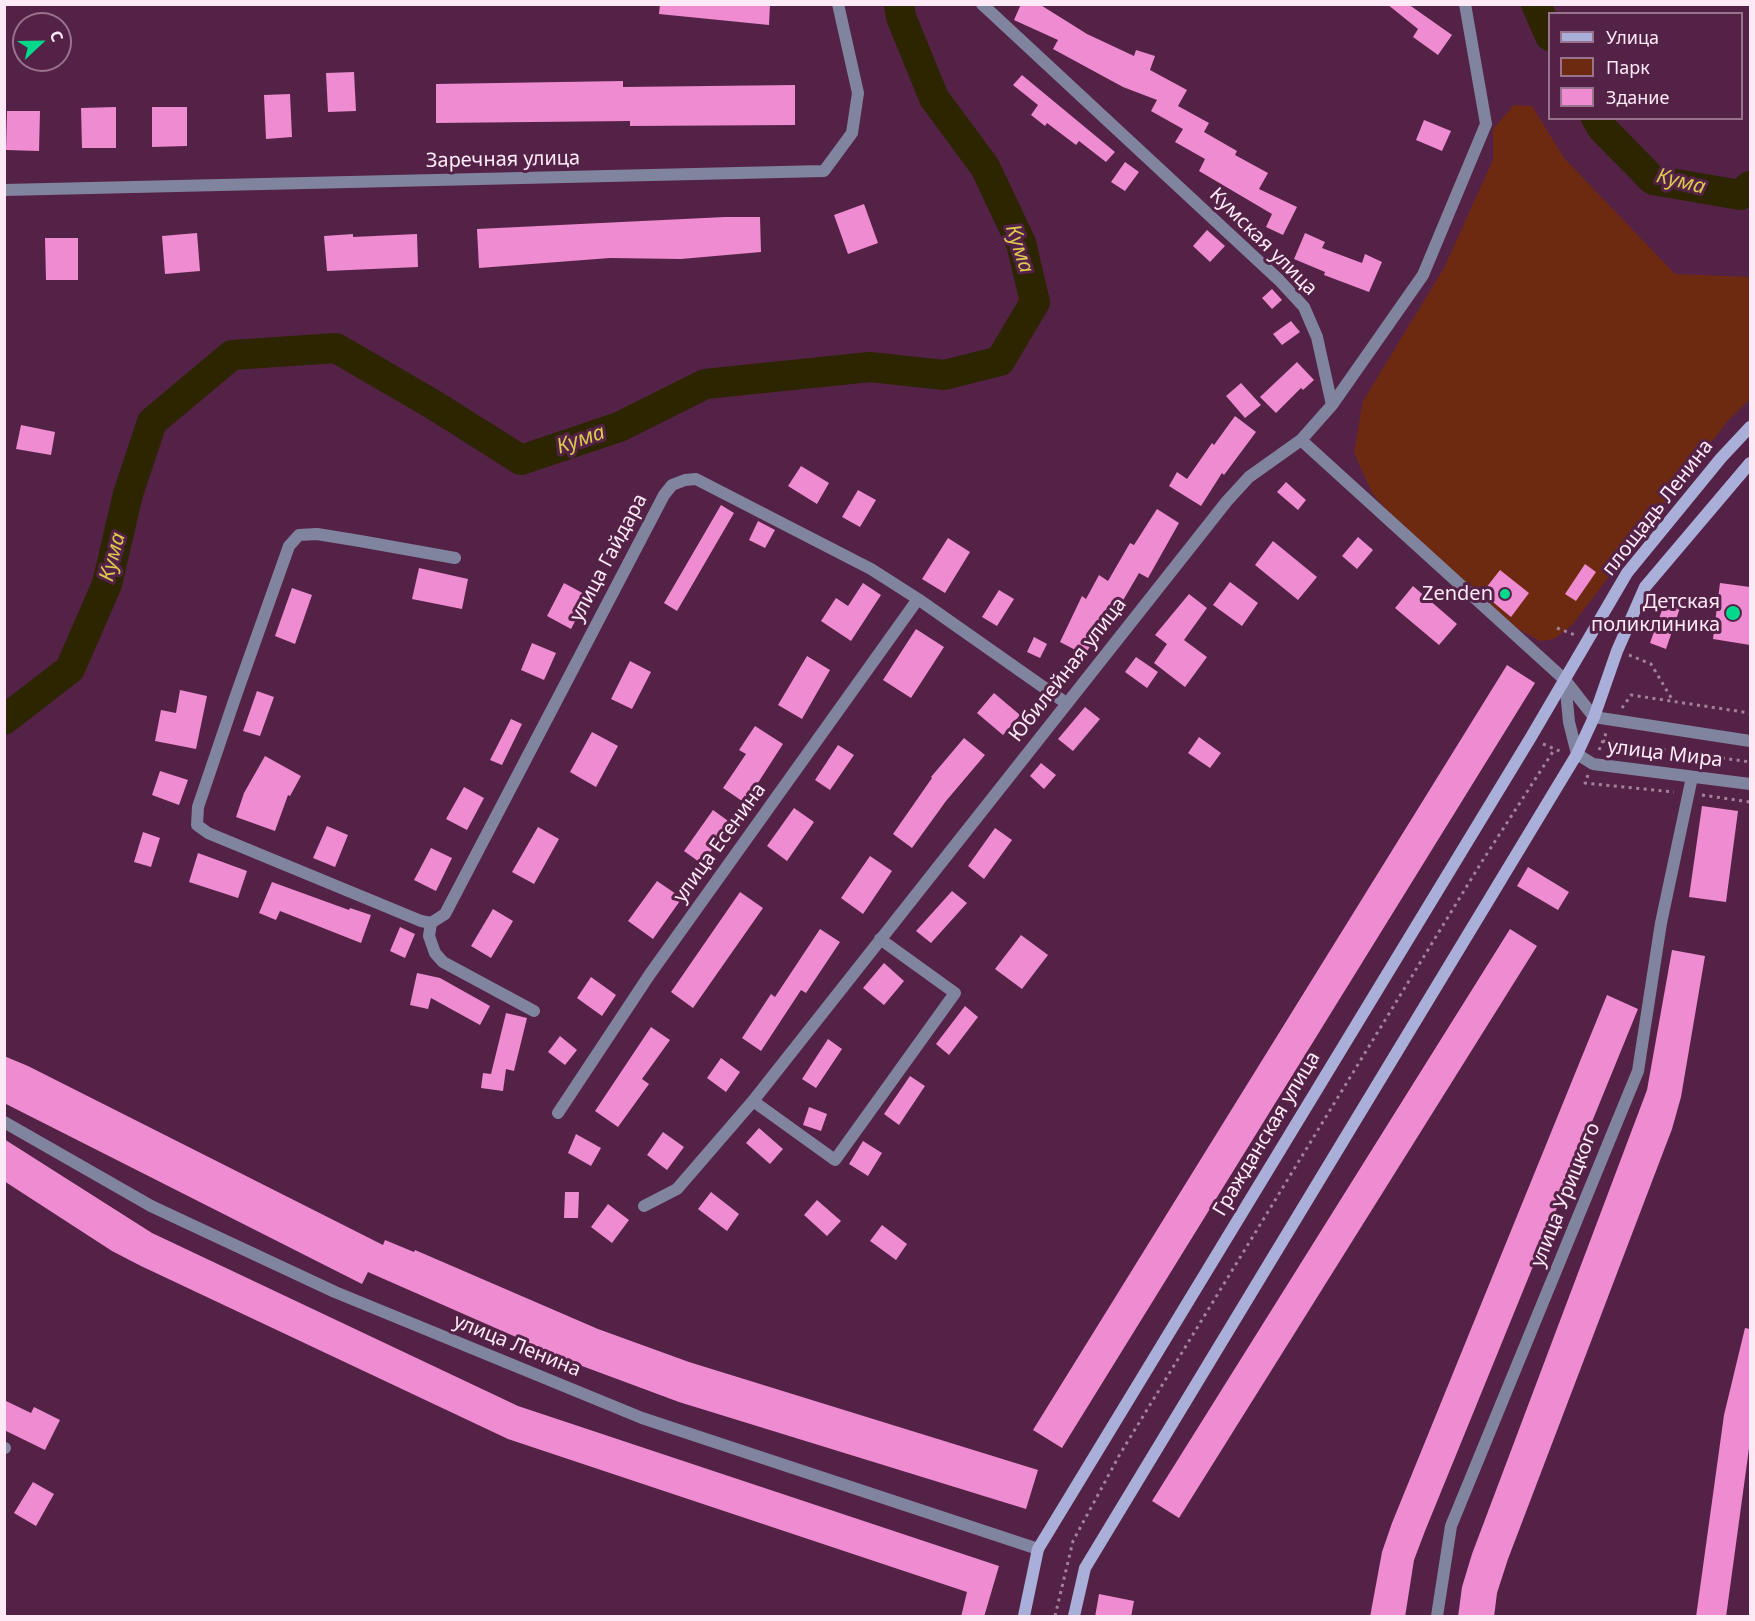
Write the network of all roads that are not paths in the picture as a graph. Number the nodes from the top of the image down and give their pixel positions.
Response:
1 (838, 4) edge
2 (982, 4) edge
3 (1465, 4) edge
4 (4, 190) edge
5 (1332, 405) junction
6 (1750, 427) edge
7 (1301, 440) junction
8 (1750, 462) edge
9 (455, 558) dead end
10 (918, 599) junction
11 (1565, 680) junction
12 (1066, 702) junction
13 (1594, 717) junction
14 (1750, 741) edge
15 (1576, 754) junction
16 (1692, 777) junction
17 (1750, 784) edge
18 (431, 923) junction
19 (880, 939) junction
20 (534, 1011) dead end
21 (753, 1101) junction
22 (558, 1113) dead end
23 (4, 1122) edge
24 (644, 1206) dead end
25 (1038, 1549) junction
26 (1024, 1617) edge
27 (1074, 1617) edge
28 (1437, 1617) edge

1 - 4 street, Заречная улица
2 - 5 street, Кумская улица
3 - 5 street
5 - 7 street, Юбилейная улица
6 - 11 street, площадь Ленина
7 - 11 street
7 - 12 street, Юбилейная улица
8 - 13 street, площадь Ленина
9 - 18 street
10 - 12 street, улица Гайдара
10 - 18 street, улица Гайдара
10 - 22 street, улица Есенина
11 - 13 street
11 - 15 street
11 - 25 street, Гражданская улица
12 - 19 street, Юбилейная улица
13 - 14 street, улица Мира
13 - 15 street
15 - 16 street, улица Мира
15 - 27 street
16 - 17 street, улица Мира
16 - 28 street, улица Урицкого
18 - 20 street
19 - 21 street, Юбилейная улица
19 - 21 street
21 - 24 street, Юбилейная улица
23 - 25 street, улица Ленина
25 - 26 street, Гражданская улица

